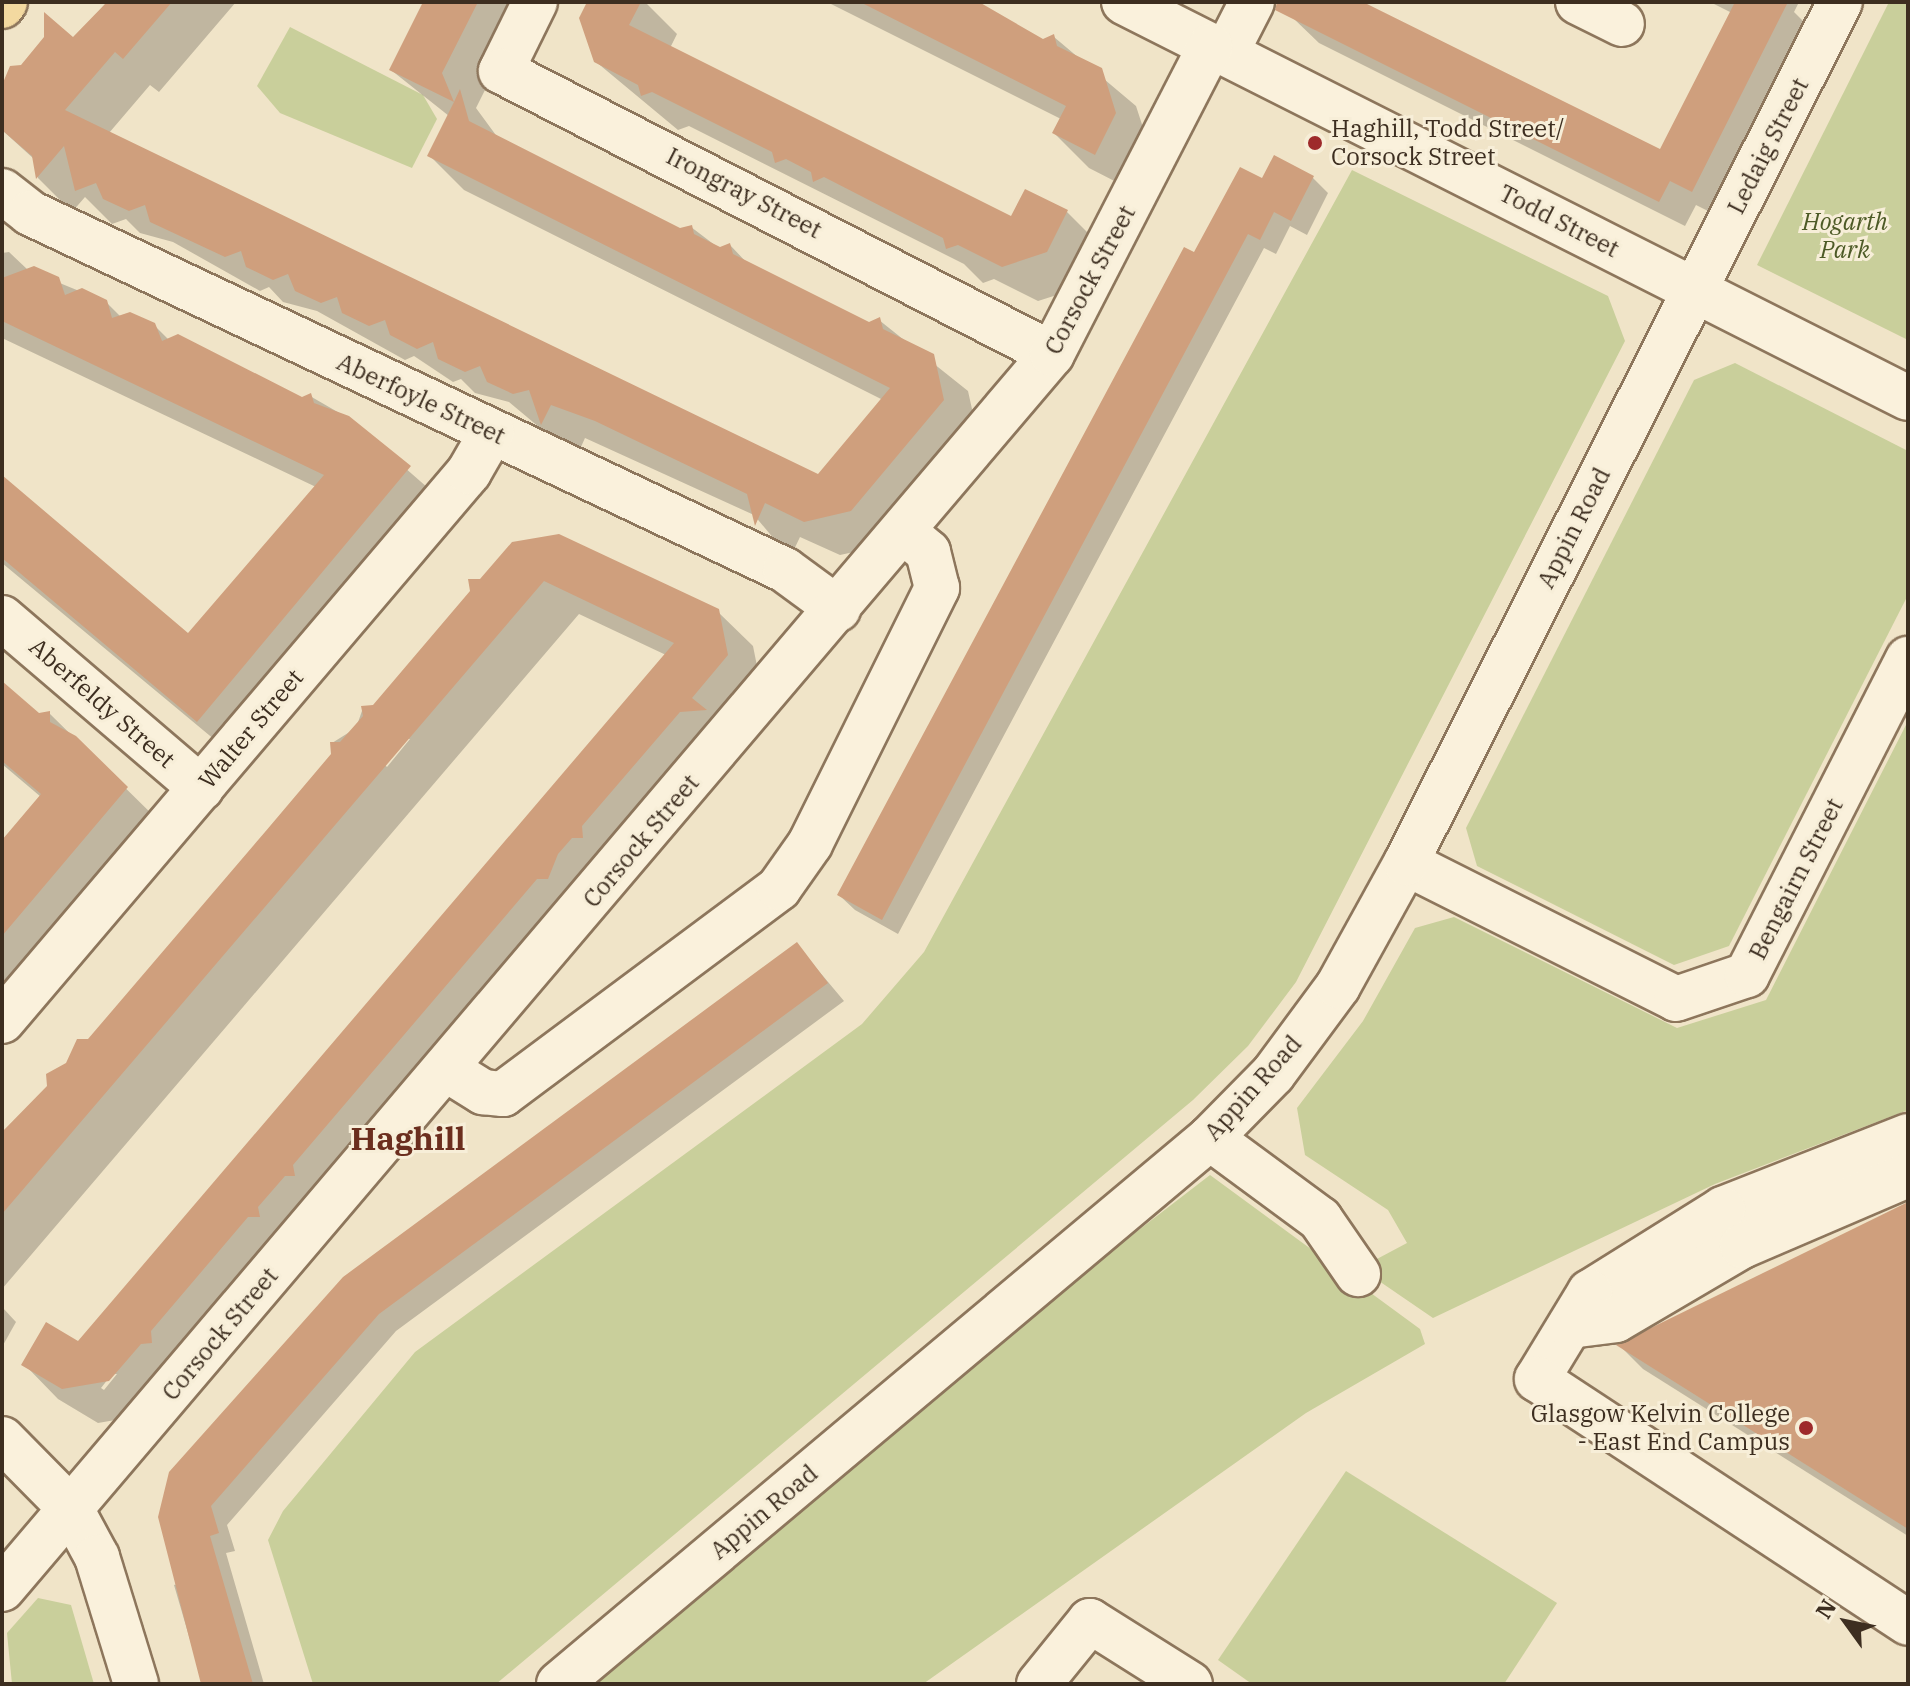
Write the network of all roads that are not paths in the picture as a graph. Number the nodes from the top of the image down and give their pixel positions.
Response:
1 (535, 2) edge
2 (1124, 2) edge
3 (1252, 2) edge
4 (1578, 2) edge
5 (1840, 2) edge
6 (1622, 24) dead end
7 (1218, 50) junction
8 (2, 191) edge
9 (1695, 290) junction
10 (1052, 354) junction
11 (1908, 398) edge
12 (492, 432) junction
13 (904, 532) junction
14 (838, 609) junction
15 (2, 618) edge
16 (1908, 659) edge
17 (201, 788) junction
18 (1406, 863) junction
19 (2, 1021) edge
20 (446, 1069) junction
21 (1908, 1136) edge
22 (1210, 1138) junction
23 (1908, 1175) edge
24 (1358, 1274) dead end
25 (1570, 1326) junction
26 (2, 1439) edge
27 (71, 1509) junction
28 (2, 1589) edge
29 (1908, 1623) edge
30 (136, 1684) edge
31 (559, 1684) edge
32 (1039, 1684) edge
33 (1190, 1684) edge

1 - 10 street, Irongray Street
2 - 7 street, Todd Street
3 - 7 street, Corsock Street
4 - 6 street
5 - 9 street, Ledaig Street
7 - 9 street, Todd Street
7 - 10 street, Corsock Street
8 - 12 street, Aberfoyle Street
9 - 11 street, Todd Street
9 - 18 street, Appin Road
10 - 13 street, Corsock Street
12 - 14 street, Aberfoyle Street
12 - 17 street, Walter Street
13 - 14 street, Corsock Street
13 - 20 street
14 - 20 street, Corsock Street
15 - 17 street, Aberfeldy Street
16 - 18 street, Bengairn Street
17 - 19 street, Walter Street
18 - 22 street, Appin Road
20 - 27 street, Corsock Street
21 - 25 street
22 - 24 street
22 - 31 street, Appin Road
23 - 25 street
25 - 29 street
26 - 27 street
27 - 28 street, Corsock Street
27 - 30 street
32 - 33 street

